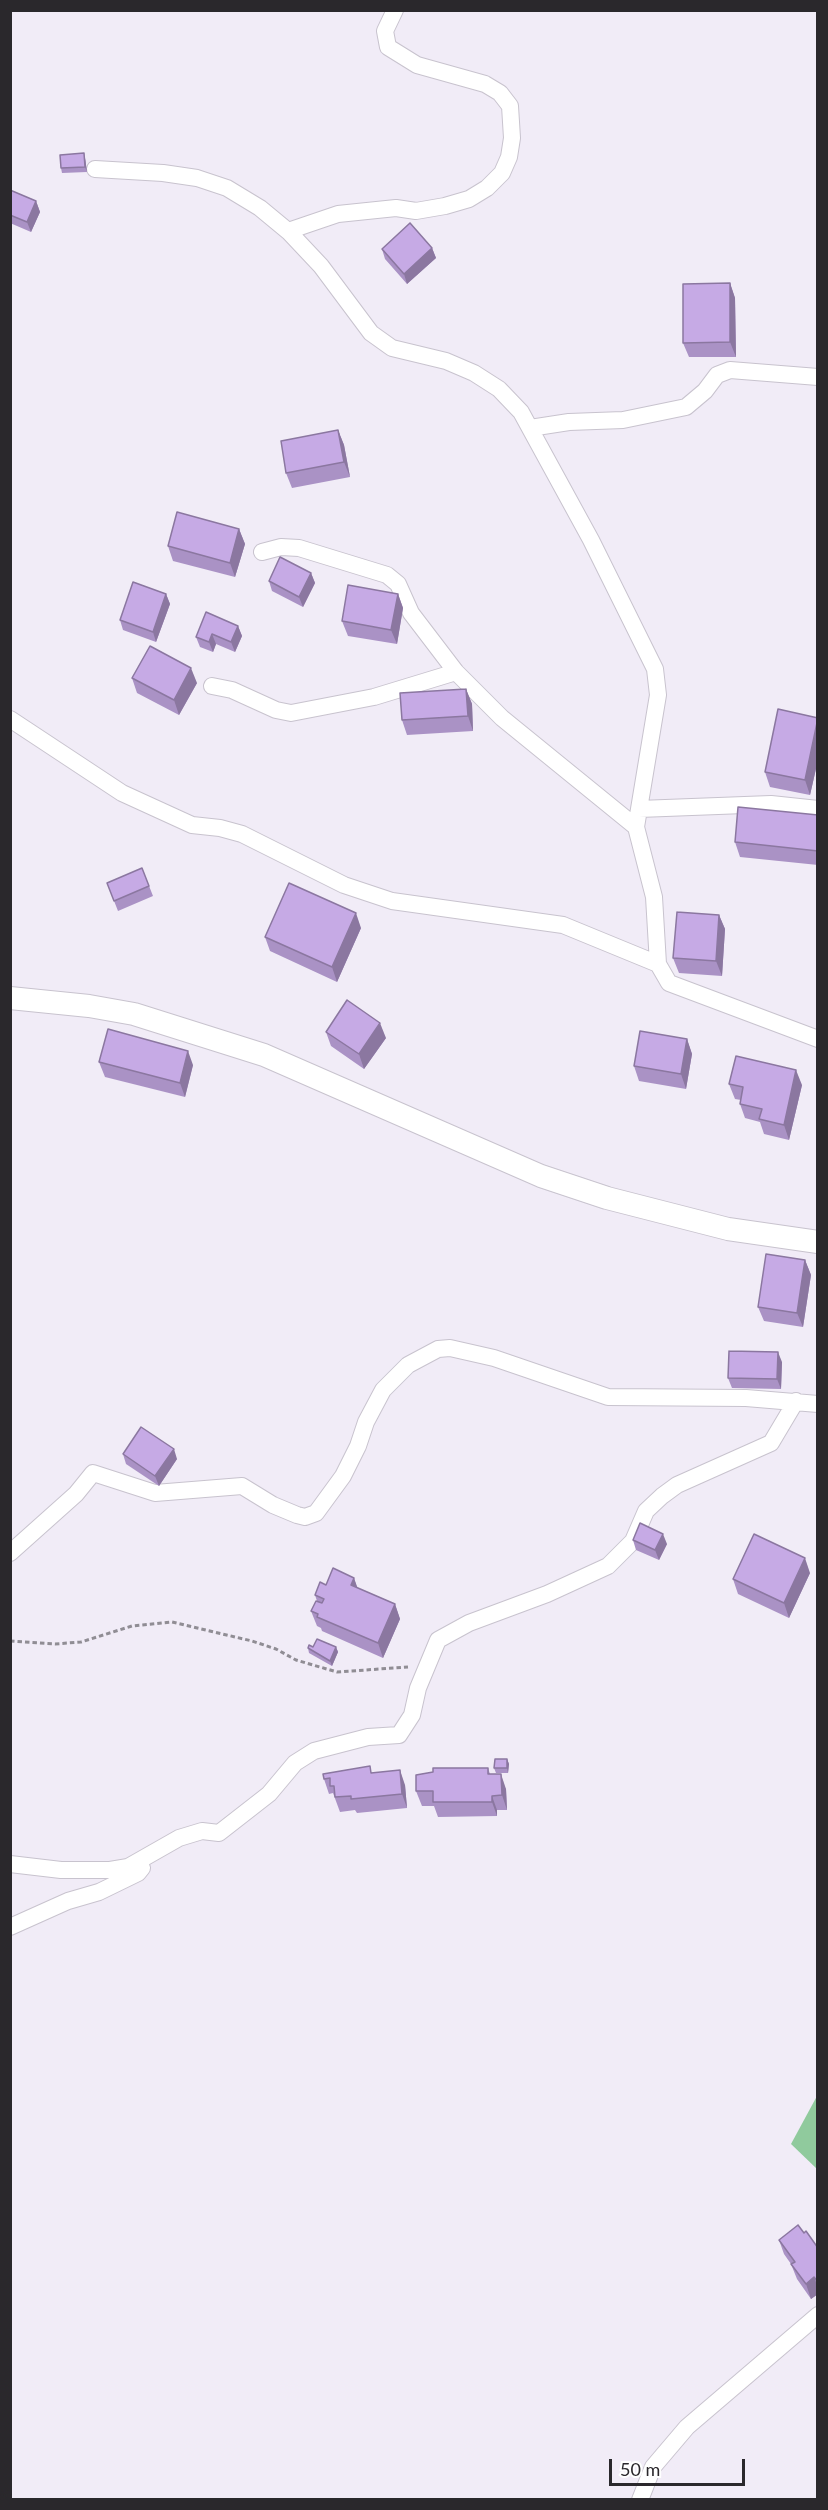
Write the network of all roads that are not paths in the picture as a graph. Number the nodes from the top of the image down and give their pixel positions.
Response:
1 (395, 10) edge
2 (95, 169) dead end
3 (288, 231) junction
4 (818, 377) edge
5 (530, 428) junction
6 (262, 552) dead end
7 (456, 672) junction
8 (212, 686) dead end
9 (10, 719) edge
10 (639, 809) junction
11 (818, 809) edge
12 (636, 827) junction
13 (658, 964) junction
14 (10, 998) edge
15 (818, 1040) edge
16 (818, 1242) edge
17 (796, 1401) junction
18 (818, 1404) edge
19 (10, 1553) edge
20 (156, 1851) junction
21 (10, 1864) edge
22 (10, 1927) edge
23 (818, 2315) edge
24 (640, 2499) edge

1 - 3 street
2 - 3 street
3 - 5 street
4 - 5 street
5 - 10 street
6 - 7 street
7 - 8 street
7 - 12 street
9 - 13 street
10 - 11 street
10 - 12 street
12 - 13 street
13 - 15 street
14 - 16 main road
17 - 18 street
17 - 19 street
17 - 20 street
20 - 21 street
20 - 22 street
23 - 24 street

